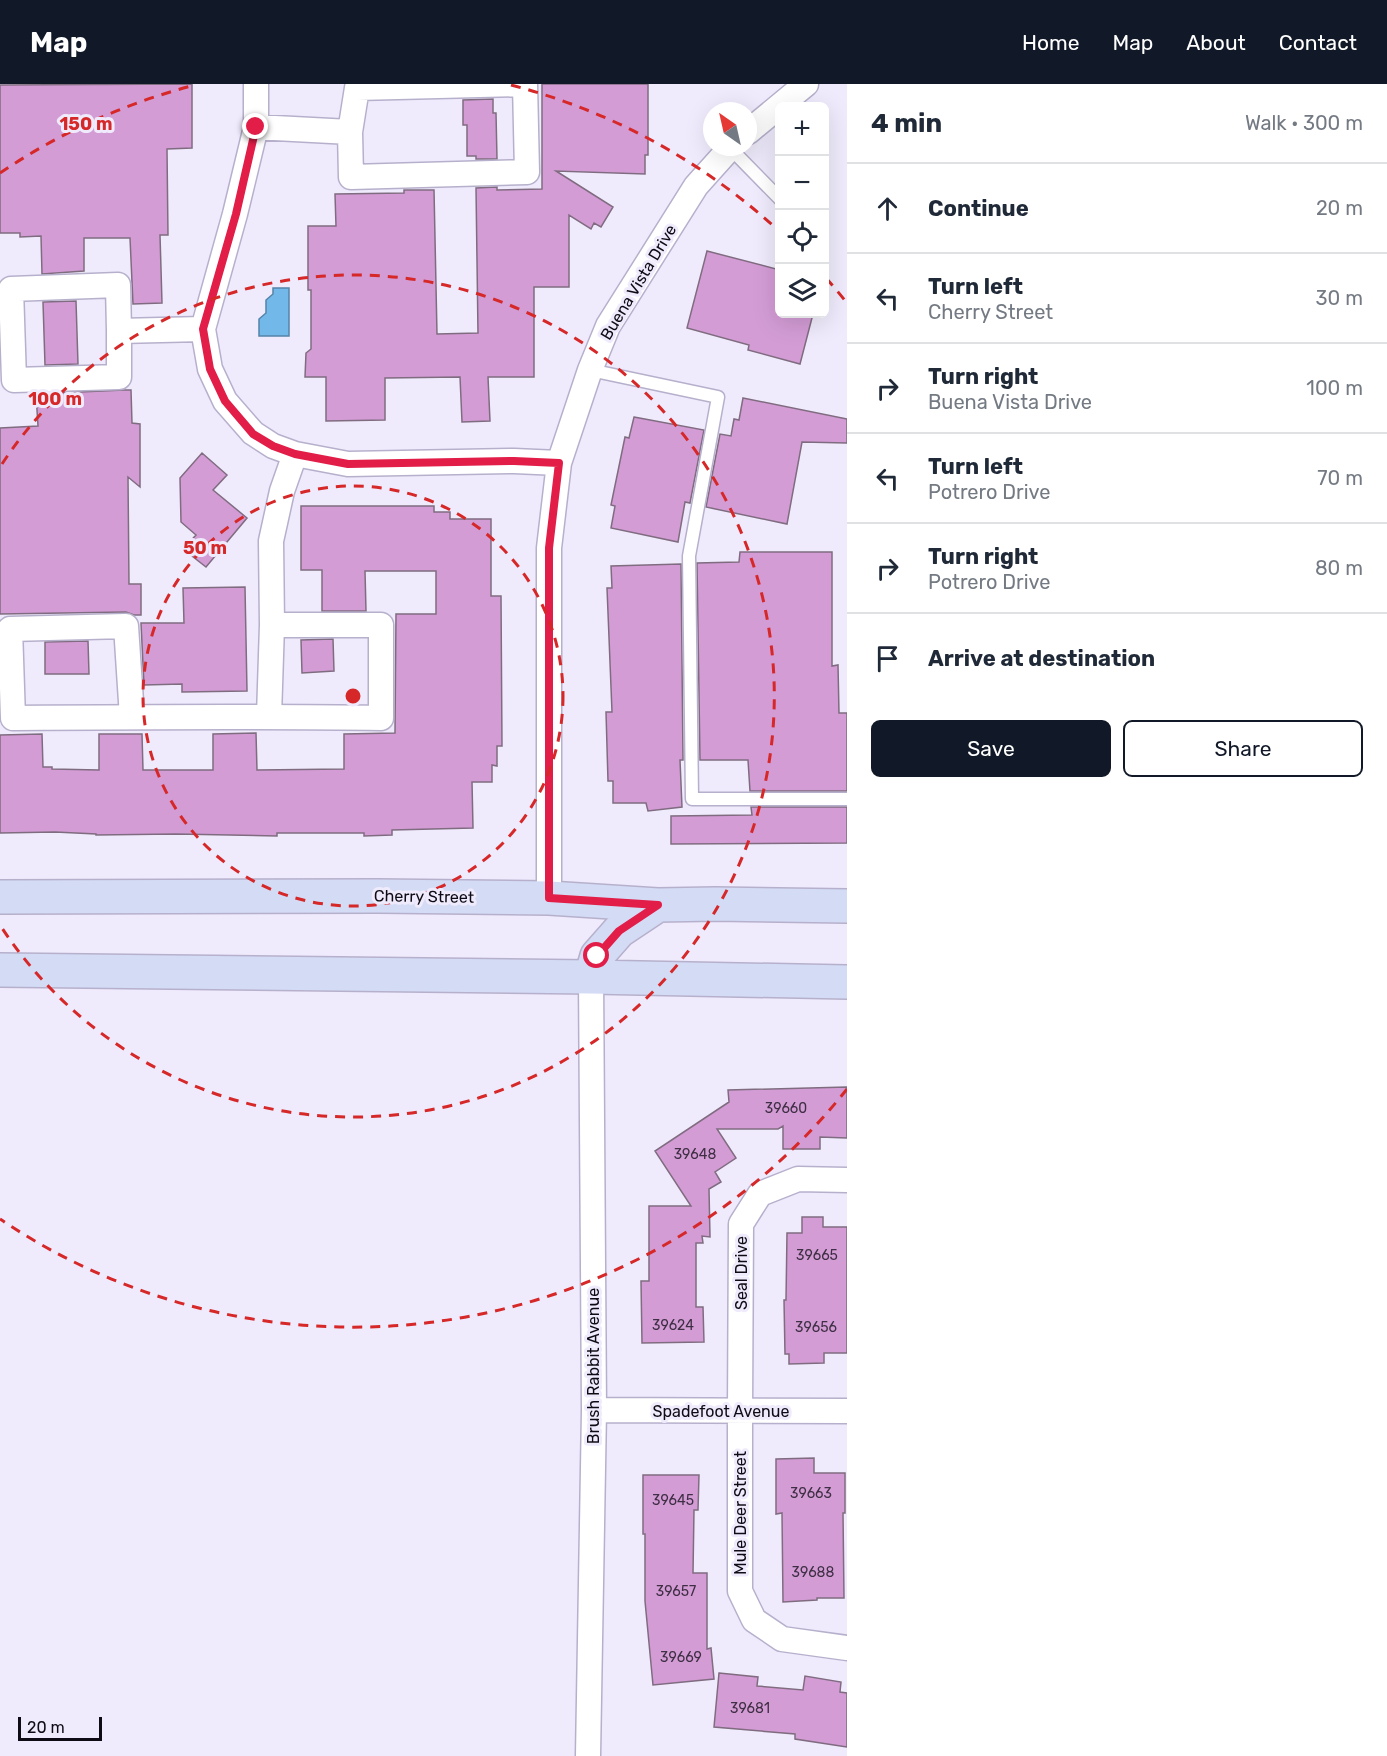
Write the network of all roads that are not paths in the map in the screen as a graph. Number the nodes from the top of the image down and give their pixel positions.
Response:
1 (256, 84) edge
2 (806, 84) edge
3 (757, 125) edge
4 (256, 127) junction
5 (350, 132) junction
6 (724, 156) edge
7 (739, 156) edge
8 (775, 194) edge
9 (203, 329) junction
10 (119, 331) junction
11 (590, 370) junction
12 (295, 454) junction
13 (559, 463) junction
14 (272, 625) junction
15 (269, 716) junction
16 (132, 717) junction
17 (847, 799) edge
18 (0, 897) edge
19 (549, 898) junction
20 (658, 905) junction
21 (847, 906) edge
22 (0, 970) edge
23 (591, 977) junction
24 (847, 982) edge
25 (847, 1180) edge
26 (594, 1410) junction
27 (740, 1411) junction
28 (847, 1411) edge
29 (847, 1648) edge
30 (588, 1756) edge

1 - 4 street
2 - 3 street
4 - 5 street
4 - 9 street
5 - 5 street
6 - 11 street, Buena Vista Drive
7 - 8 lane
9 - 10 street
9 - 12 street
10 - 10 street
11 - 13 street, Buena Vista Drive
11 - 17 lane
12 - 13 street
12 - 14 street
13 - 19 street, Buena Vista Drive
14 - 15 street
14 - 15 street
15 - 16 street
16 - 16 street
18 - 19 main road, Cherry Street
19 - 20 main road, Cherry Street
20 - 21 main road, Cherry Street
20 - 23 main road
22 - 23 main road
23 - 24 main road
23 - 26 street, Brush Rabbit Avenue
25 - 27 street, Seal Drive
26 - 27 street, Spadefoot Avenue
26 - 30 street, Brush Rabbit Avenue
27 - 28 street, Spadefoot Avenue
27 - 29 street, Mule Deer Street

